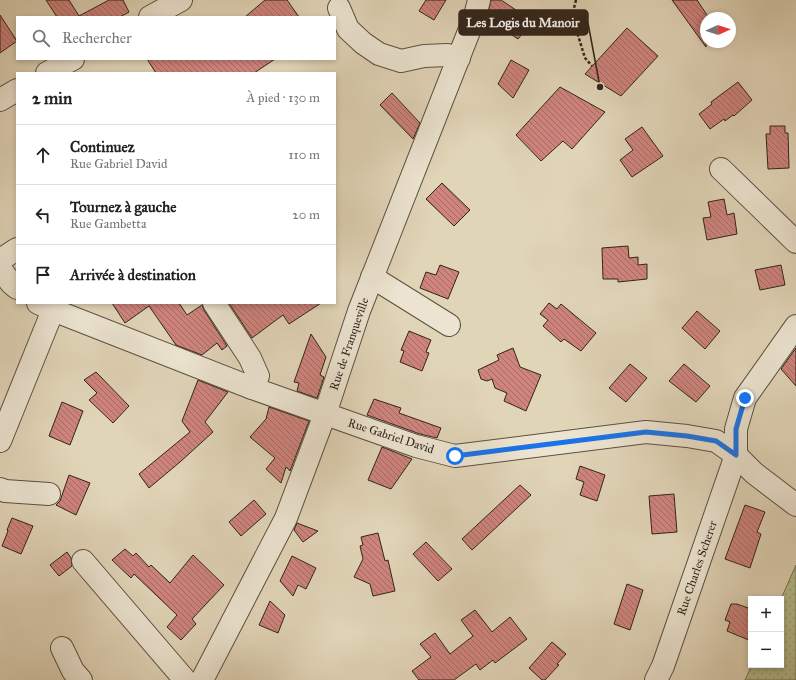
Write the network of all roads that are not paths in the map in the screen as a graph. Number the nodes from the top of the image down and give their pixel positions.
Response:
1 (181, 0) edge
2 (479, 0) edge
3 (339, 8) dead end
4 (152, 16) edge
5 (459, 58) junction
6 (71, 60) edge
7 (50, 72) edge
8 (721, 169) dead end
9 (796, 242) edge
10 (16, 250) edge
11 (0, 260) edge
12 (0, 268) edge
13 (372, 277) junction
14 (16, 287) edge
15 (215, 304) edge
16 (46, 307) edge
17 (449, 325) dead end
18 (796, 326) edge
19 (252, 388) junction
20 (325, 414) junction
21 (0, 441) edge
22 (736, 455) junction
23 (0, 489) edge
24 (49, 494) dead end
25 (796, 505) edge
26 (83, 560) dead end
27 (62, 648) dead end
28 (81, 680) edge
29 (185, 680) edge
30 (202, 680) edge
31 (656, 680) edge

1 - 4 street
2 - 5 street, Rue de Franqueville
3 - 5 street
5 - 13 street, Rue de Franqueville
6 - 7 street
8 - 9 street
10 - 11 street
12 - 14 street
13 - 17 street
13 - 20 street, Rue de Franqueville
15 - 19 street
16 - 19 street, Rue Gabriel David
16 - 21 street, Rue Gabriel David
18 - 22 street, Rue Charles Scherer
19 - 20 street, Rue Gabriel David
20 - 22 street, Rue Gabriel David
20 - 30 street, Rue de Franqueville
22 - 25 street, Rue Gabriel David
22 - 31 street, Rue Charles Scherer
23 - 24 street
26 - 29 street
27 - 28 street

